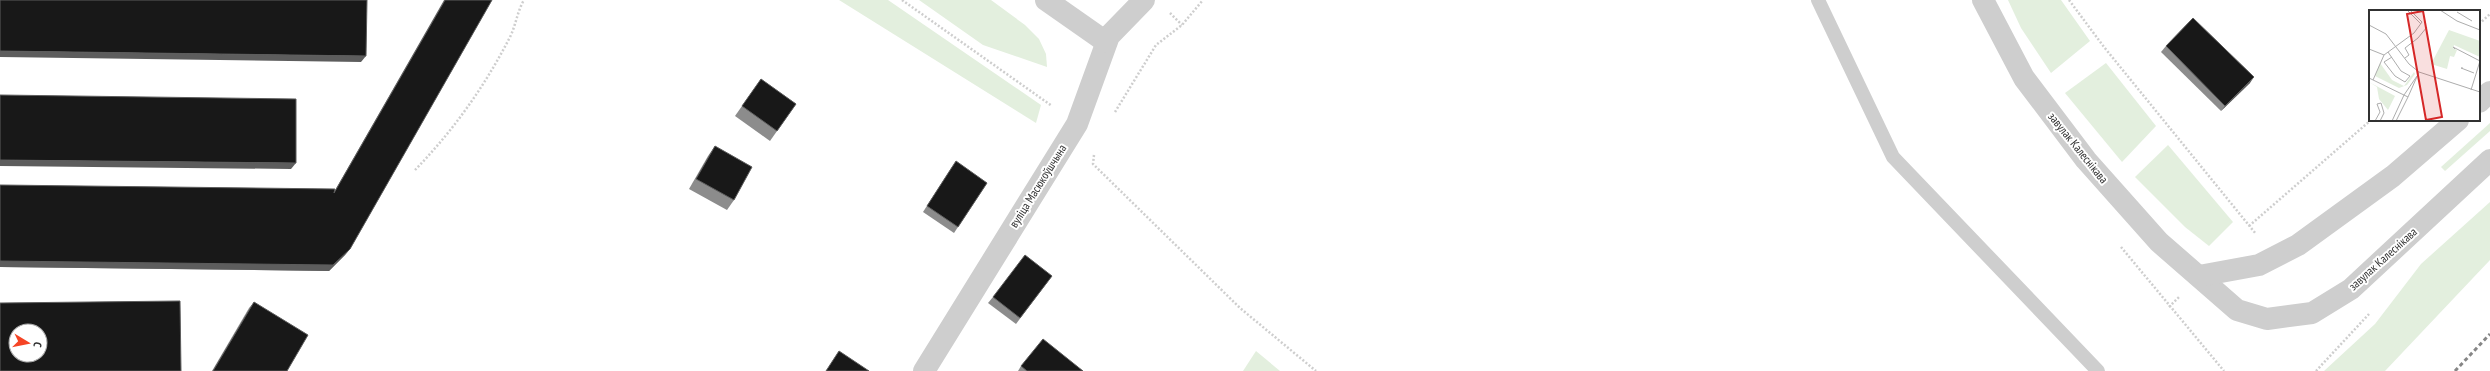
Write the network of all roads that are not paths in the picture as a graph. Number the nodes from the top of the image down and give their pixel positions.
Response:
1 (1046, 0) edge
2 (1060, 0) edge
3 (1144, 0) edge
4 (1818, 0) edge
5 (1982, 0) edge
6 (1076, 19) junction
7 (1106, 42) junction
8 (2490, 92) edge
9 (2480, 101) edge
10 (2457, 121) edge
11 (2490, 160) edge
12 (2199, 276) junction
13 (924, 371) edge
14 (2098, 371) edge

1 - 6 street
2 - 6 street
3 - 7 street, вуліца Масюкоўшчына
4 - 14 lane
5 - 12 street, завулак Калеснікава
6 - 7 street
7 - 13 street, вуліца Масюкоўшчына
8 - 9 street
10 - 12 street
11 - 12 street, завулак Калеснікава

